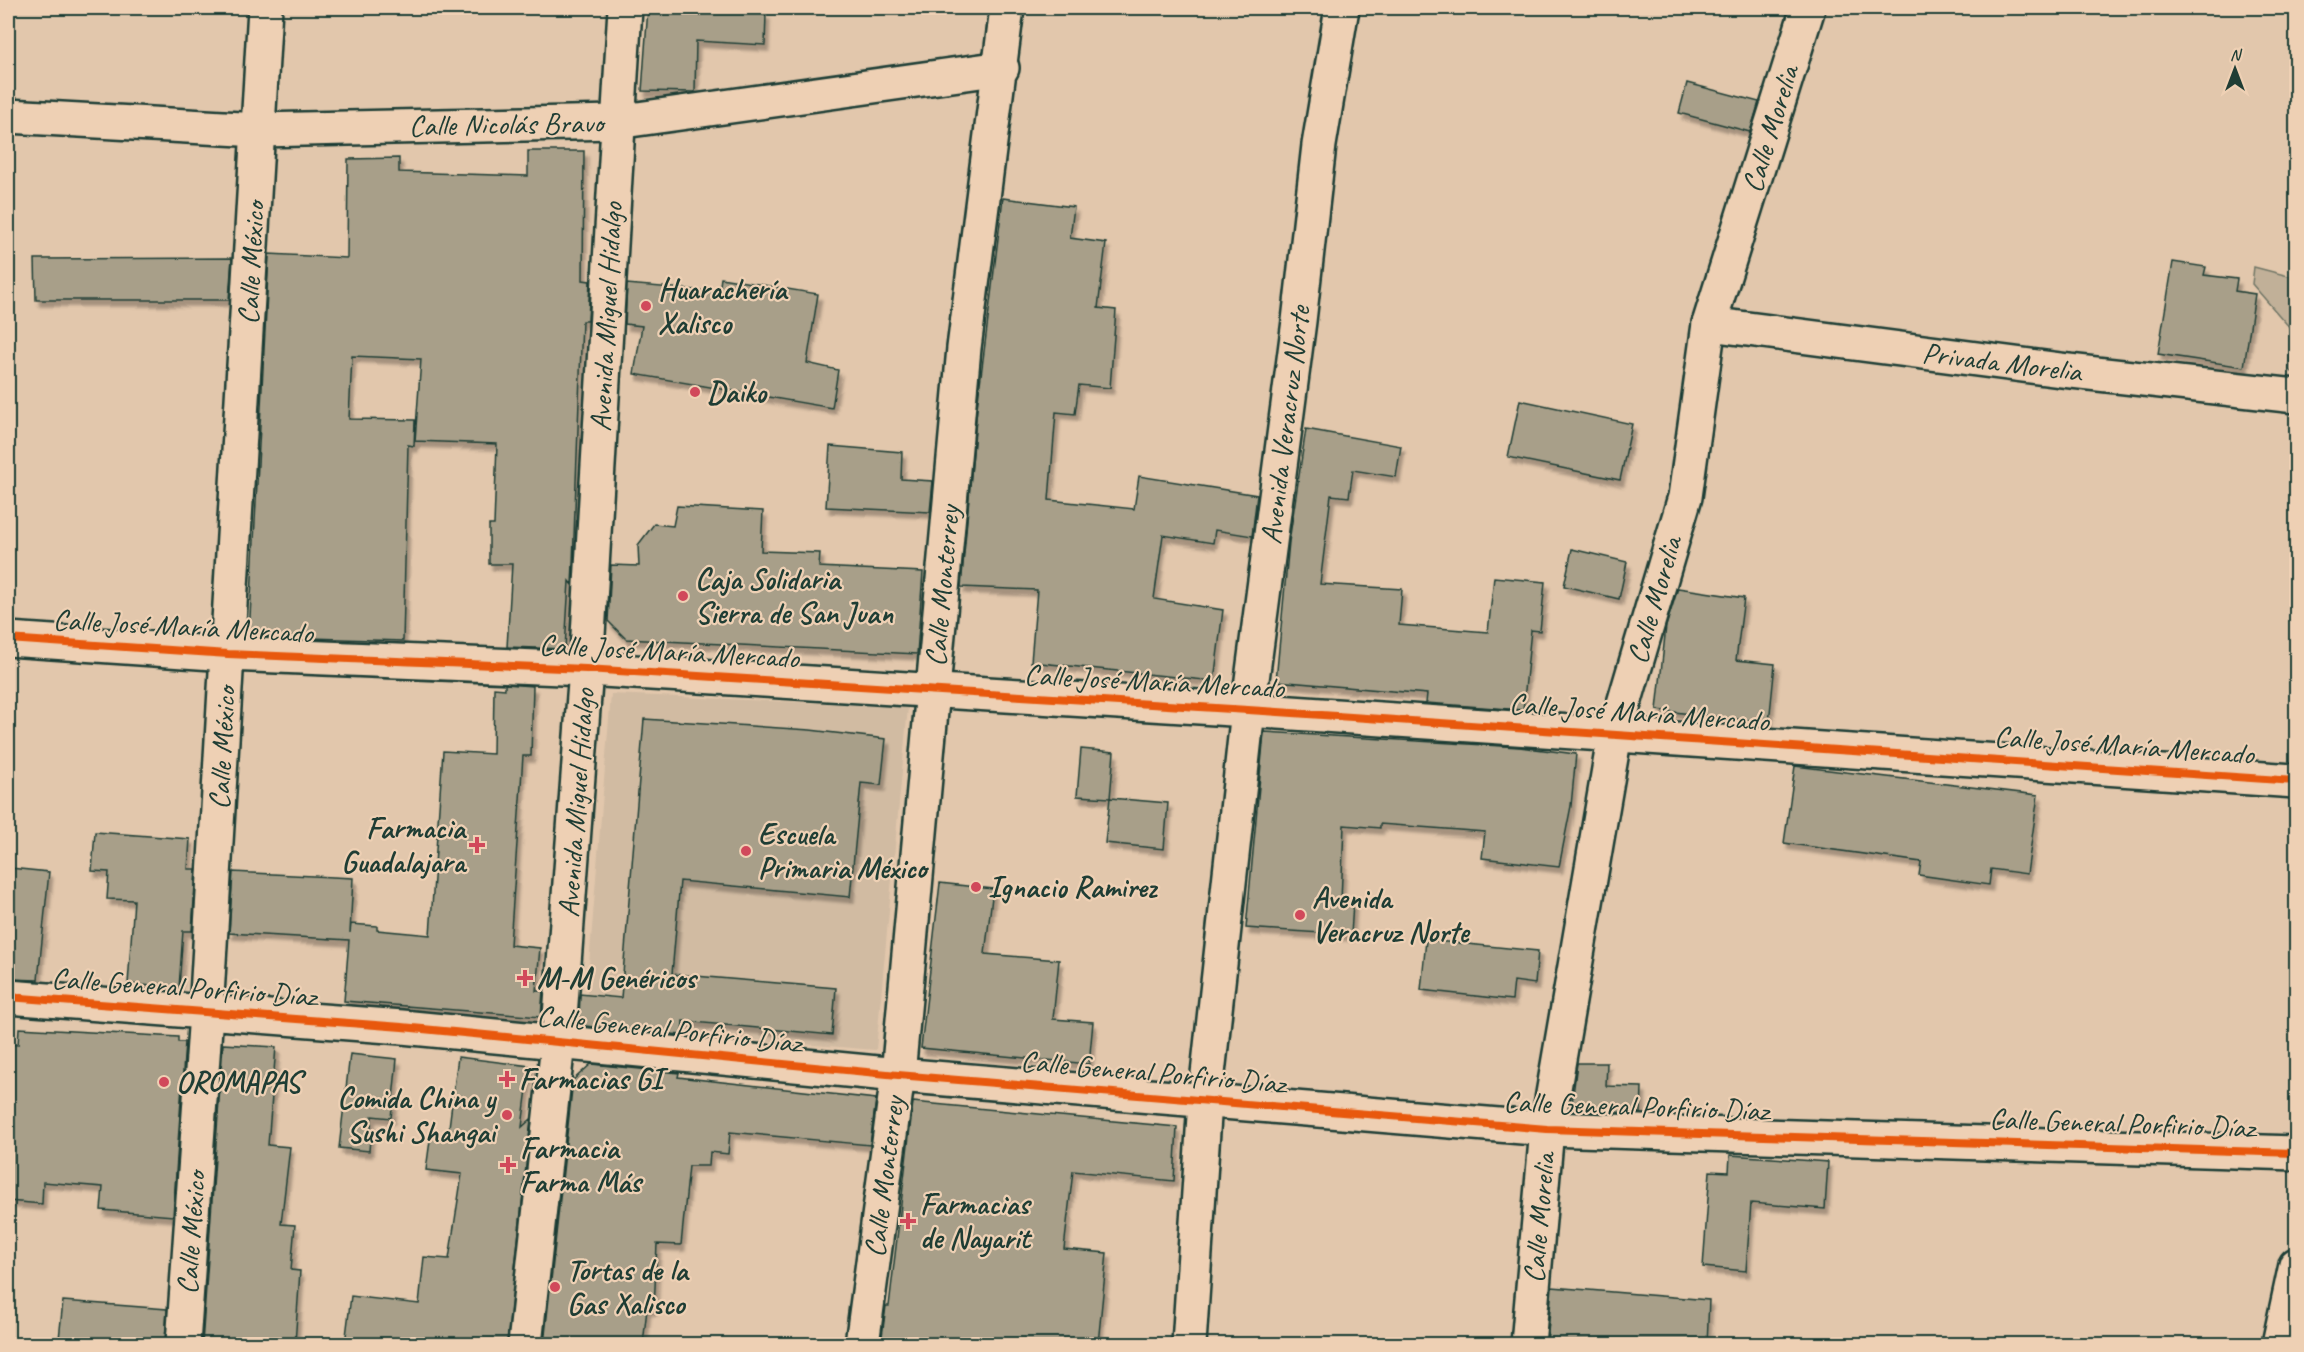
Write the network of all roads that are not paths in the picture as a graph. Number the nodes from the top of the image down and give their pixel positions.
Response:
1 (265, 8) edge
2 (625, 8) edge
3 (1007, 8) edge
4 (1342, 8) edge
5 (1808, 8) edge
6 (1002, 68) junction
7 (8, 116) edge
8 (616, 122) junction
9 (259, 130) junction
10 (1709, 324) junction
11 (2296, 396) edge
12 (8, 639) edge
13 (228, 654) junction
14 (586, 669) junction
15 (933, 691) junction
16 (1248, 710) junction
17 (1615, 734) junction
18 (2296, 782) edge
19 (8, 997) edge
20 (206, 1013) junction
21 (558, 1043) junction
22 (898, 1075) junction
23 (1205, 1101) junction
24 (1547, 1129) junction
25 (2296, 1153) edge
26 (2296, 1265) edge
27 (183, 1344) edge
28 (525, 1344) edge
29 (862, 1344) edge
30 (1189, 1344) edge
31 (1528, 1344) edge
32 (2279, 1344) edge

1 - 9 main road, Calle México
2 - 8 main road, Avenida Miguel Hidalgo
3 - 6 main road, Calle Monterrey
4 - 16 main road, Avenida Veracruz Norte
5 - 10 main road, Calle Morelia
6 - 8 main road, Calle Nicolás Bravo
6 - 15 main road, Calle Monterrey
7 - 9 main road, Calle Nicolás Bravo
8 - 9 main road, Calle Nicolás Bravo
8 - 14 main road, Avenida Miguel Hidalgo
9 - 13 main road, Calle México
10 - 11 main road, Privada Morelia
10 - 17 main road, Calle Morelia
12 - 13 main road, Calle José María Mercado
13 - 14 main road, Calle José María Mercado
13 - 20 main road, Calle México
14 - 15 main road, Calle José María Mercado
14 - 21 main road, Avenida Miguel Hidalgo
15 - 16 main road, Calle José María Mercado
15 - 22 main road, Calle Monterrey
16 - 17 main road, Calle José María Mercado
16 - 23 main road, Avenida Veracruz Norte
17 - 18 main road, Calle José María Mercado
17 - 24 main road, Calle Morelia
19 - 20 main road, Calle General Porfirio Díaz
20 - 21 main road, Calle General Porfirio Díaz
20 - 27 main road, Calle México
21 - 22 main road, Calle General Porfirio Díaz
21 - 28 main road, Avenida Miguel Hidalgo
22 - 23 main road, Calle General Porfirio Díaz
22 - 29 main road, Calle Monterrey
23 - 24 main road, Calle General Porfirio Díaz
23 - 30 main road, Avenida Veracruz Norte
24 - 25 main road, Calle General Porfirio Díaz
24 - 31 main road, Calle Morelia
26 - 32 main road

